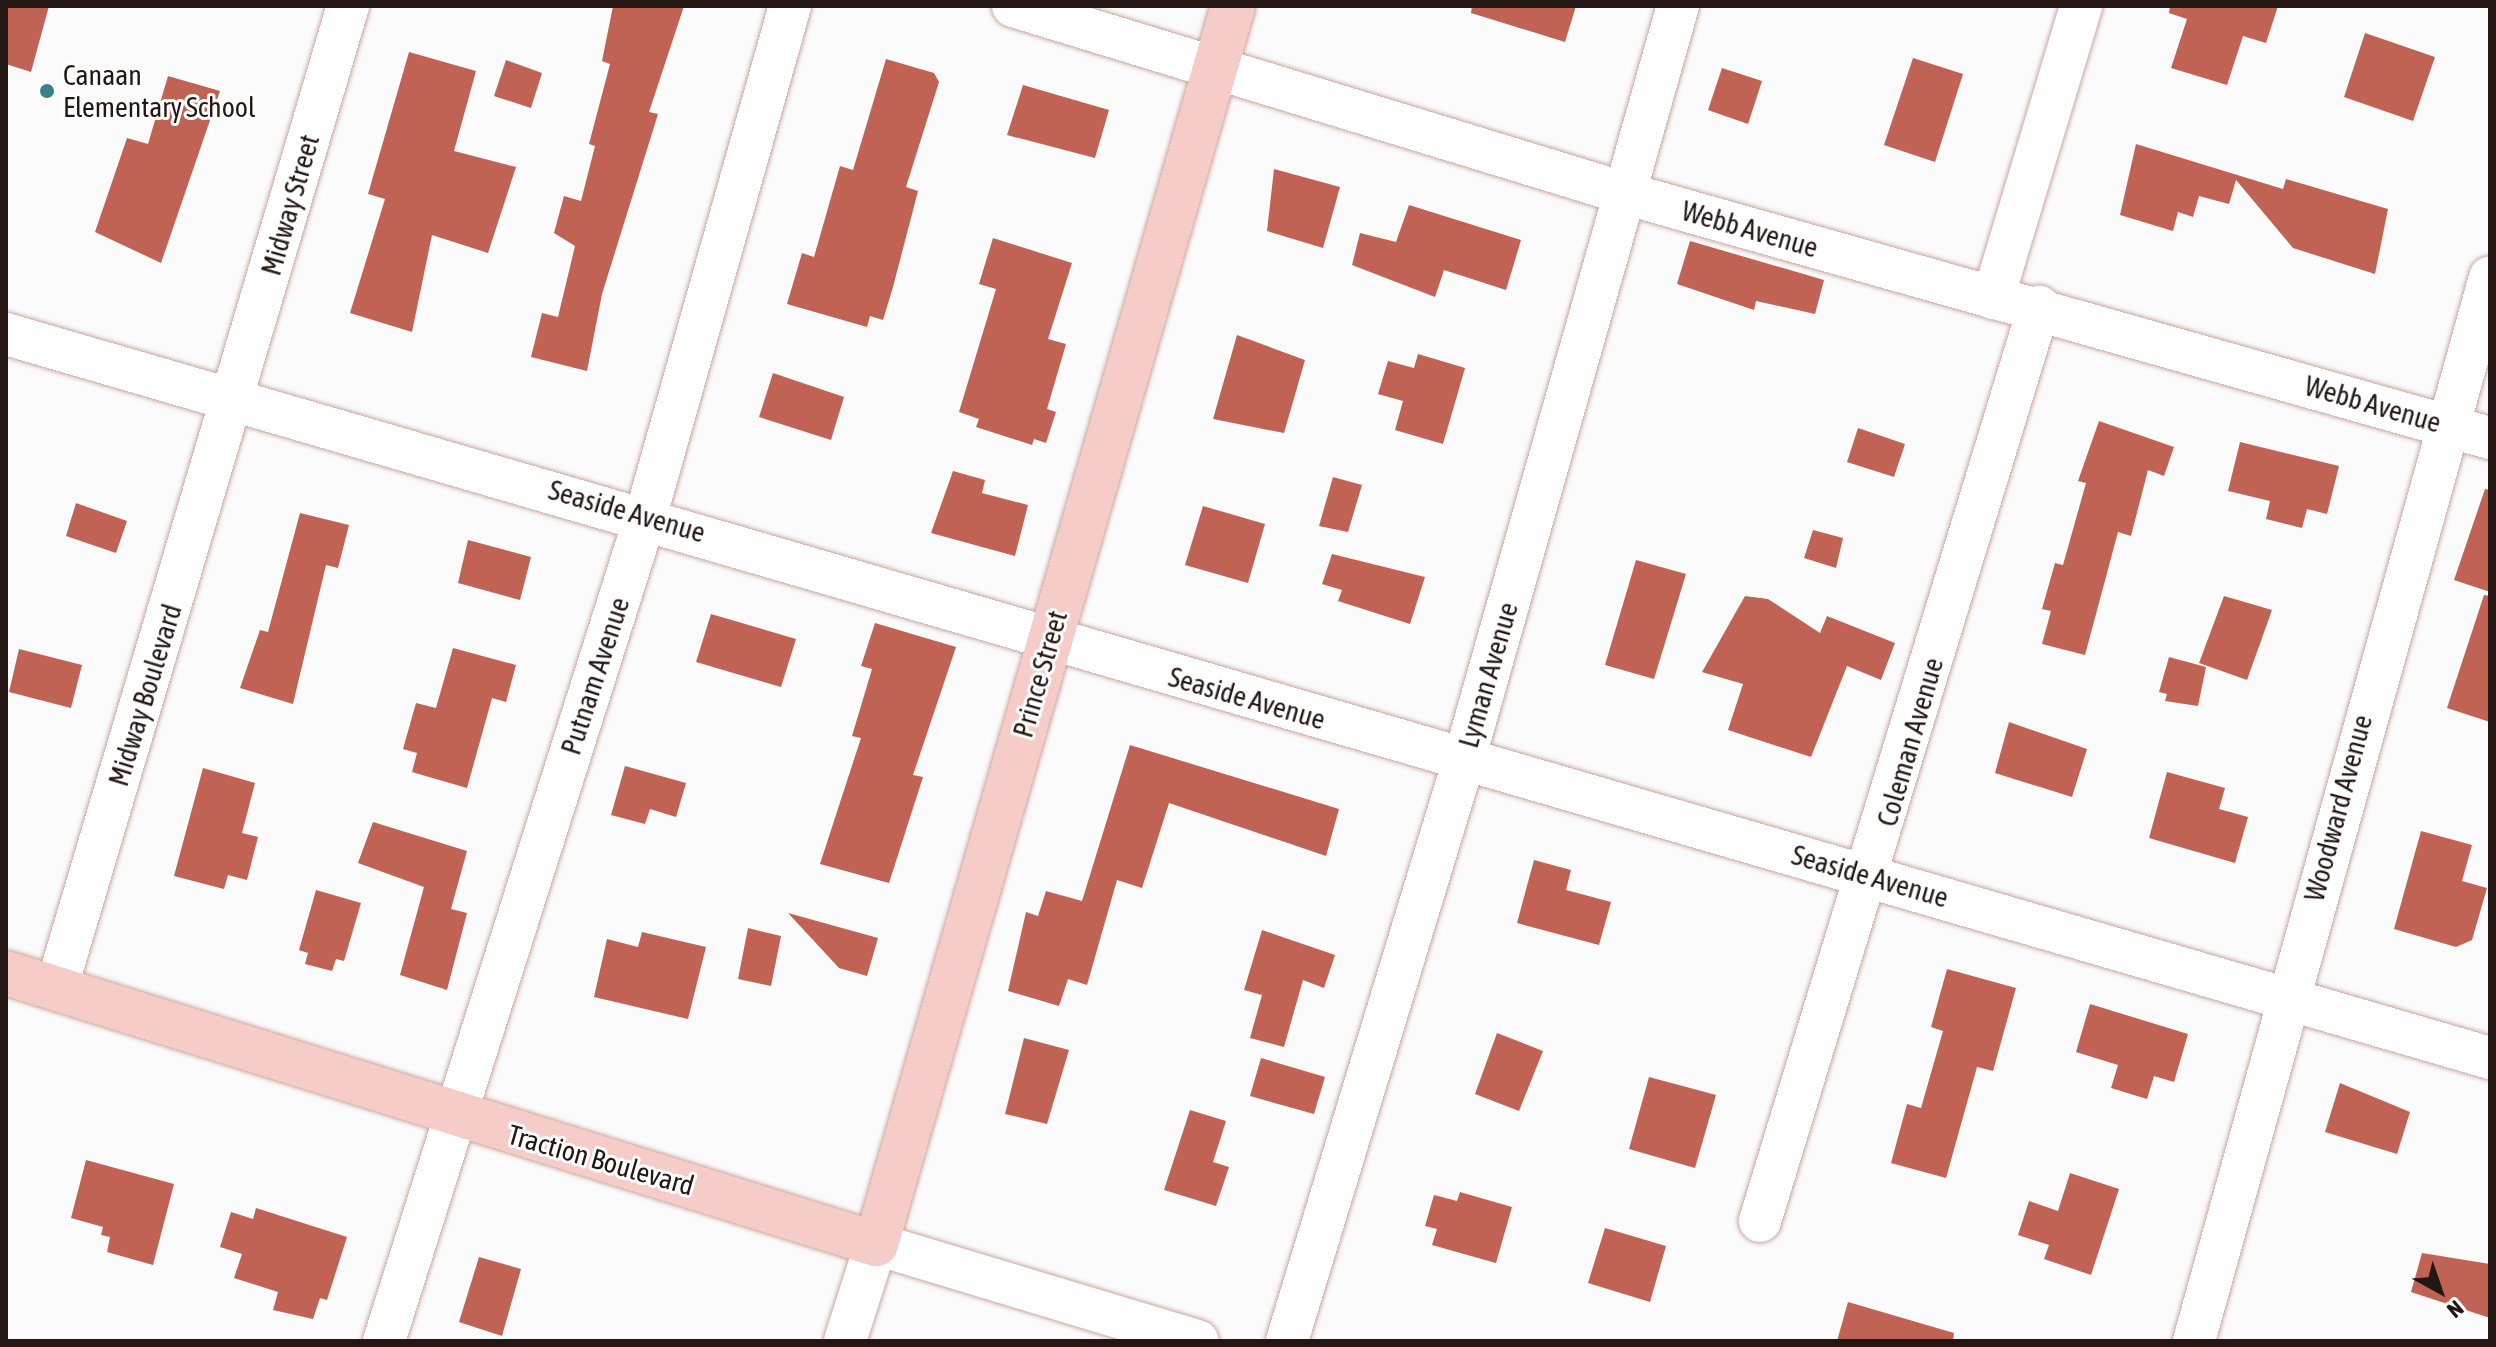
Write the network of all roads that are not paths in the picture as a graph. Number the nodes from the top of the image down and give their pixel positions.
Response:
1 (348, 6) edge
2 (790, 6) edge
3 (1013, 6) edge
4 (1233, 6) edge
5 (1678, 6) edge
6 (2081, 6) edge
7 (1216, 67) junction
8 (1624, 193) junction
9 (2490, 277) edge
10 (1993, 298) junction
11 (2039, 307) junction
12 (6, 334) edge
13 (232, 403) junction
14 (2444, 424) junction
15 (2490, 438) edge
16 (646, 515) junction
17 (1049, 641) junction
18 (1464, 760) junction
19 (1871, 875) junction
20 (6, 973) edge
21 (57, 986) junction
22 (2285, 998) junction
23 (2490, 1058) edge
24 (455, 1118) junction
25 (1760, 1221) dead end
26 (876, 1244) junction
27 (384, 1341) edge
28 (845, 1341) edge
29 (1198, 1341) edge
30 (1287, 1341) edge
31 (2194, 1341) edge

1 - 13 street, Midway Street
2 - 16 street, Putnam Avenue
3 - 7 street, Webb Avenue
4 - 7 street, Prince Street
5 - 8 street, Lyman Avenue
6 - 10 street
7 - 8 street, Webb Avenue
7 - 17 street, Prince Street
8 - 10 street, Webb Avenue
8 - 18 street, Lyman Avenue
9 - 14 street, Woodward Avenue
10 - 11 street, Webb Avenue
11 - 14 street, Webb Avenue
11 - 19 street, Coleman Avenue
12 - 13 street, Seaside Avenue
13 - 16 street, Seaside Avenue
13 - 21 street, Midway Boulevard
14 - 15 street, Webb Avenue
14 - 22 street, Woodward Avenue
16 - 17 street, Seaside Avenue
16 - 24 street, Putnam Avenue
17 - 18 street, Seaside Avenue
17 - 26 street, Prince Street
18 - 19 street, Seaside Avenue
18 - 30 street, Lyman Avenue
19 - 22 street, Seaside Avenue
19 - 25 street, Coleman Avenue
20 - 21 street, Traction Boulevard
21 - 24 street, Traction Boulevard
22 - 23 street, Seaside Avenue
22 - 31 street, Woodward Avenue
24 - 26 street, Traction Boulevard
24 - 27 street, Putnam Avenue
26 - 28 street, Prince Street
26 - 29 street, Traction Boulevard

